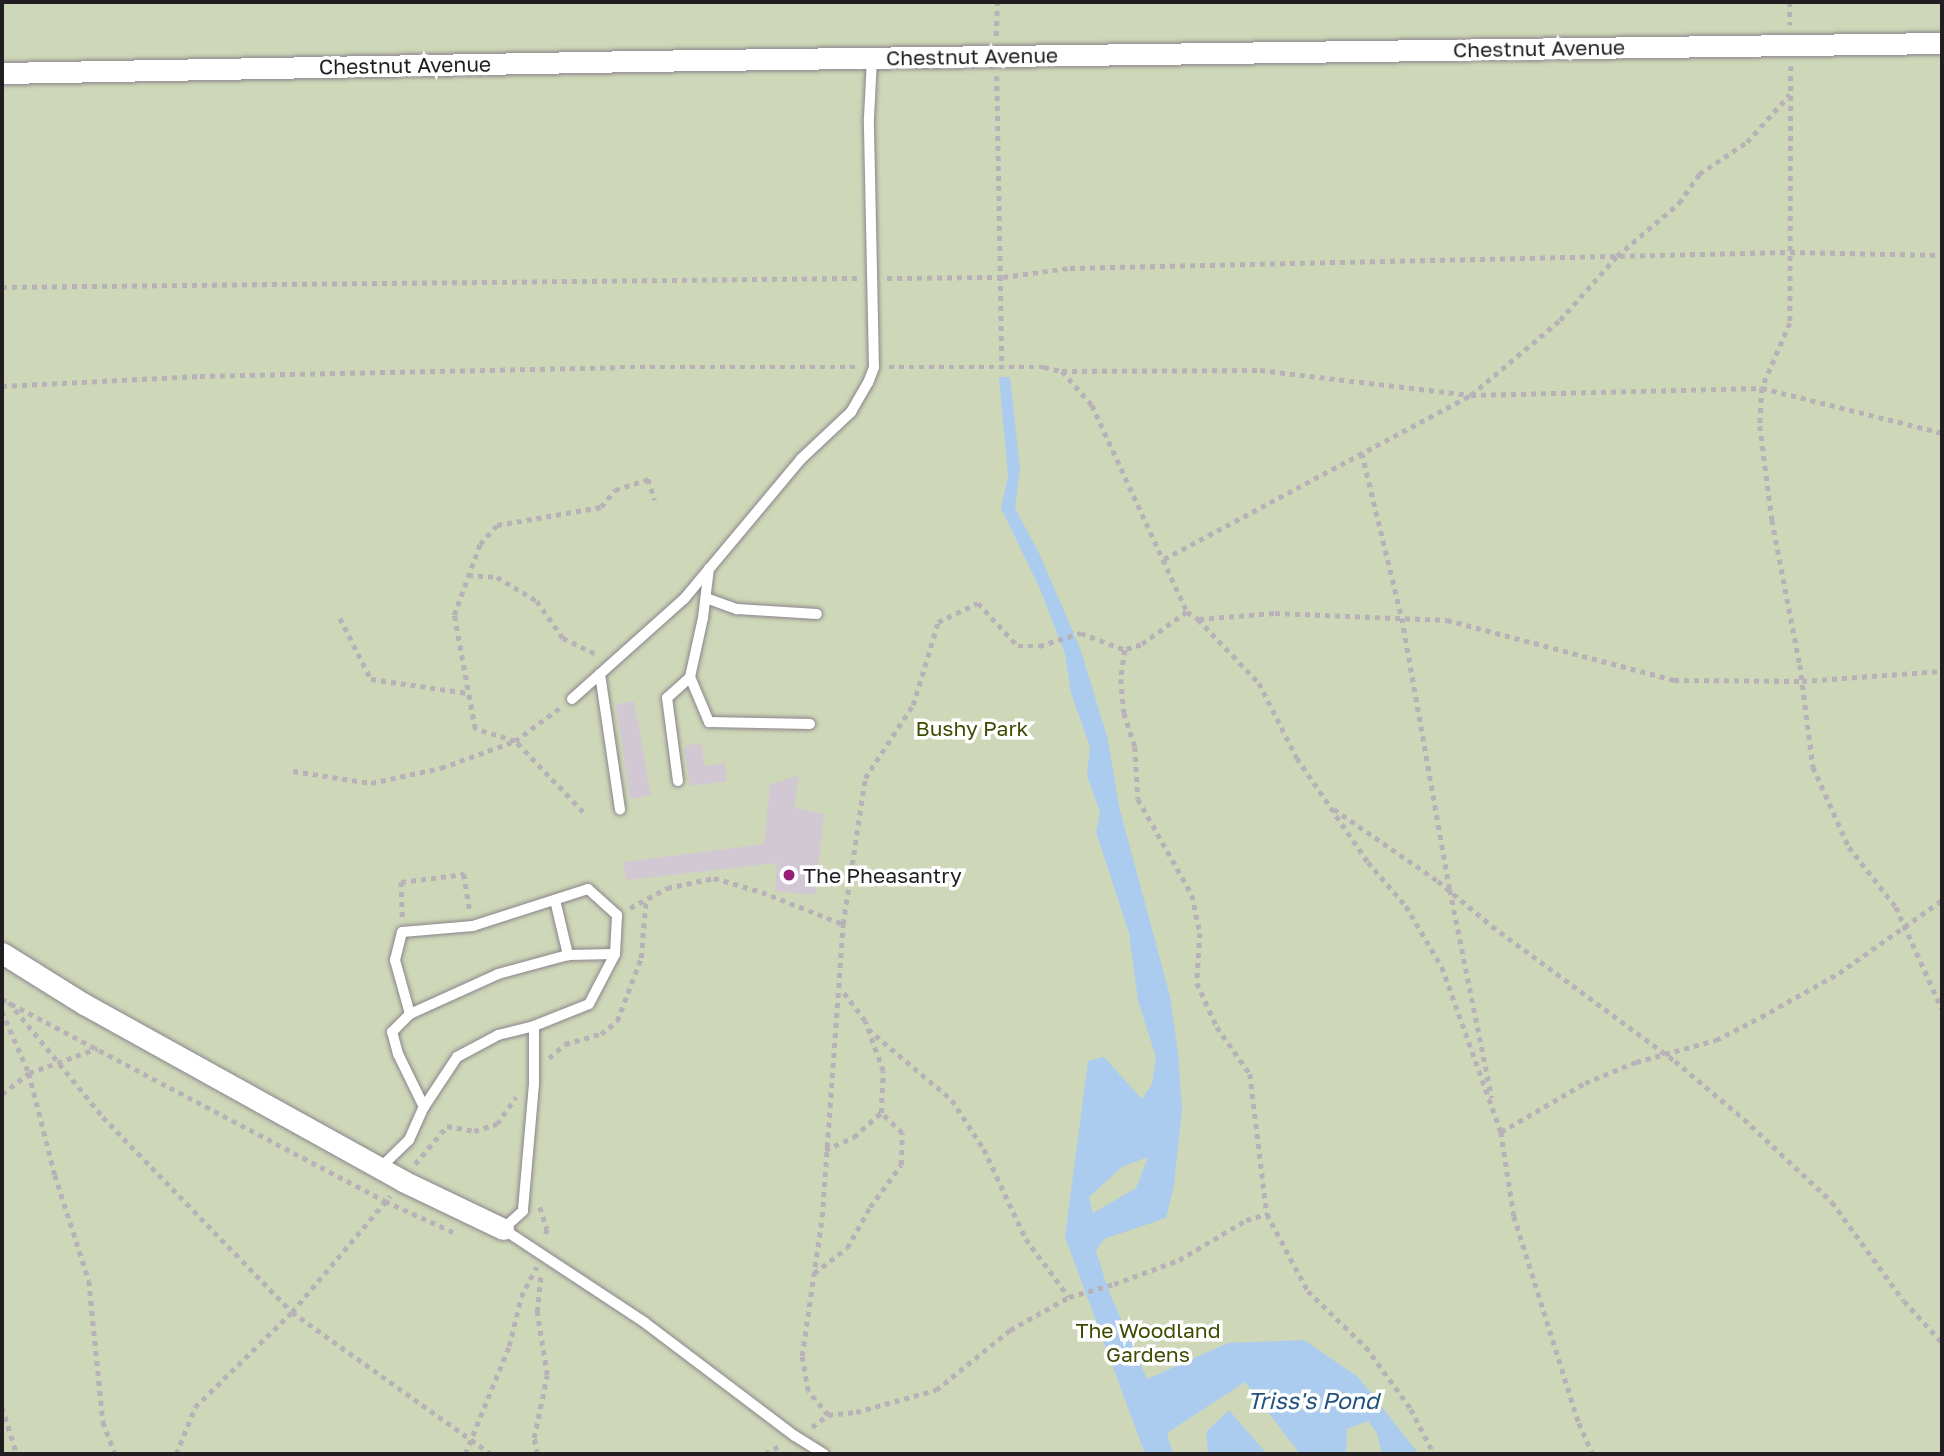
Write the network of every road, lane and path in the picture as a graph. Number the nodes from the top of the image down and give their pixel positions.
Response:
1 (997, 2) edge
2 (1942, 43) edge
3 (1791, 45) junction
4 (996, 56) junction
5 (872, 58) junction
6 (2, 73) edge
7 (1791, 93) junction
8 (1790, 252) junction
9 (1942, 255) edge
10 (1617, 256) junction
11 (1003, 277) junction
12 (874, 278) junction
13 (2, 286) edge
14 (874, 367) junction
15 (1002, 369) junction
16 (1062, 371) junction
17 (2, 386) edge
18 (1762, 388) junction
19 (1471, 395) junction
20 (1942, 433) edge
21 (1362, 453) junction
22 (655, 500) dead end
23 (1164, 559) junction
24 (709, 568) junction
25 (467, 575) junction
26 (706, 597) junction
27 (1187, 612) junction
28 (817, 614) dead end
29 (340, 618) dead end
30 (1402, 618) junction
31 (1198, 619) junction
32 (1125, 650) junction
33 (616, 660) junction
34 (1942, 671) edge
35 (600, 674) junction
36 (690, 677) junction
37 (1802, 681) junction
38 (468, 693) junction
39 (572, 699) joint
40 (810, 724) dead end
41 (515, 741) junction
42 (293, 771) dead end
43 (678, 781) dead end
44 (1330, 806) junction
45 (620, 810) dead end
46 (583, 812) dead end
47 (1450, 890) junction
48 (555, 900) junction
49 (1942, 900) edge
50 (617, 915) junction
51 (844, 924) junction
52 (473, 926) junction
53 (1905, 926) junction
54 (402, 932) junction
55 (2, 953) edge
56 (615, 954) junction
57 (568, 955) junction
58 (840, 988) junction
59 (2, 999) edge
60 (9, 1002) junction
61 (1942, 1009) edge
62 (2, 1011) edge
63 (410, 1014) junction
64 (534, 1026) junction
65 (867, 1029) junction
66 (98, 1048) junction
67 (1665, 1054) junction
68 (57, 1061) junction
69 (29, 1073) junction
70 (2, 1094) edge
71 (424, 1107) junction
72 (1495, 1112) junction
73 (881, 1113) junction
74 (1501, 1132) junction
75 (825, 1150) junction
76 (380, 1168) junction
77 (403, 1181) junction
78 (386, 1202) junction
79 (1268, 1214) junction
80 (503, 1229) junction
81 (456, 1233) dead end
82 (542, 1254) junction
83 (813, 1273) junction
84 (1069, 1297) junction
85 (292, 1312) junction
86 (1942, 1342) edge
87 (2, 1406) edge
88 (828, 1415) junction
89 (795, 1436) junction
90 (471, 1440) junction
91 (17, 1454) edge
92 (116, 1454) edge
93 (176, 1454) edge
94 (465, 1454) edge
95 (491, 1454) edge
96 (537, 1454) edge
97 (824, 1454) edge
98 (1434, 1454) edge
99 (1593, 1454) edge

1 - 4 path
2 - 3 street, Chestnut Avenue
3 - 4 street, Chestnut Avenue
3 - 7 path
4 - 5 street, Chestnut Avenue
4 - 11 path
5 - 6 street, Chestnut Avenue
5 - 12 lane
7 - 8 path
7 - 10 path
8 - 9 path
8 - 10 path
8 - 18 path
10 - 11 path
10 - 19 path
11 - 12 path
11 - 15 path
12 - 13 path
12 - 14 lane
14 - 15 path
14 - 17 path
14 - 24 lane
15 - 16 path
16 - 19 path
16 - 23 path
18 - 19 path
18 - 20 path
18 - 37 path
19 - 21 path
21 - 23 path
21 - 30 path
22 - 25 path
23 - 27 path
24 - 26 lane
24 - 33 lane
25 - 33 path
25 - 38 path
26 - 28 lane
26 - 36 lane
27 - 31 path
27 - 32 path
29 - 38 path
30 - 31 path
30 - 37 path
30 - 47 path
31 - 44 path
32 - 51 path
32 - 79 path
33 - 35 lane
34 - 37 path
35 - 39 lane
35 - 45 lane
36 - 40 lane
36 - 43 lane
37 - 53 path
38 - 41 path
39 - 41 path
41 - 42 path
41 - 46 path
44 - 47 path
44 - 72 path
47 - 67 path
47 - 72 path
48 - 50 lane
48 - 52 lane
48 - 57 lane
49 - 53 path
50 - 51 path
50 - 56 lane
51 - 58 path
52 - 54 lane
52 - 54 path
53 - 61 path
53 - 67 path
54 - 63 lane
55 - 76 street
56 - 57 lane
56 - 64 lane
57 - 63 lane
58 - 65 path
58 - 75 path
59 - 60 path
60 - 66 path
60 - 68 path
62 - 69 path
63 - 71 lane
64 - 71 lane
64 - 80 lane
65 - 73 path
65 - 84 path
66 - 68 path
66 - 78 path
67 - 74 path
67 - 86 path
68 - 69 path
68 - 85 path
69 - 70 path
69 - 92 path
71 - 76 lane
72 - 74 path
73 - 75 path
73 - 83 path
74 - 99 path
75 - 83 path
76 - 77 street
77 - 78 path
77 - 80 street
78 - 81 path
78 - 85 path
79 - 84 path
79 - 98 path
80 - 82 lane
82 - 89 lane
82 - 90 path
82 - 96 path
83 - 88 path
84 - 88 path
85 - 90 path
85 - 93 path
87 - 91 path
88 - 89 path
89 - 97 lane
90 - 94 path
90 - 95 path

